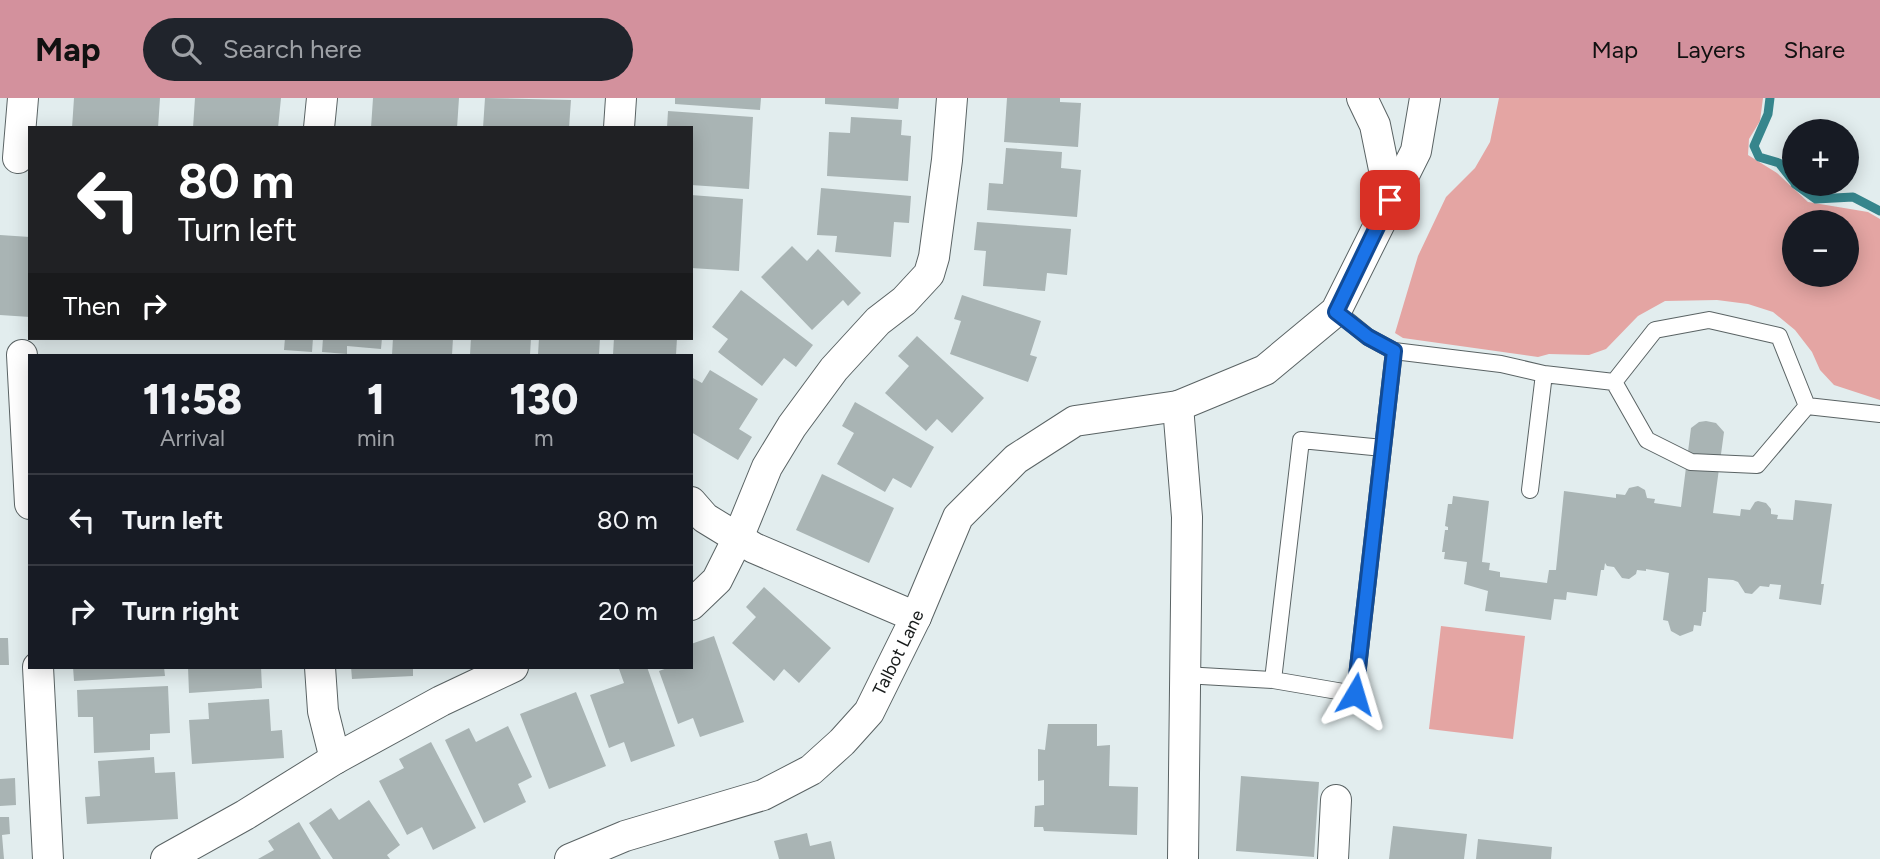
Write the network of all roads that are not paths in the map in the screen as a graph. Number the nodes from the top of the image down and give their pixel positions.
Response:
1 (23, 98) edge
2 (321, 98) edge
3 (621, 98) edge
4 (952, 98) edge
5 (1362, 98) edge
6 (1425, 98) edge
7 (319, 126) edge
8 (619, 126) edge
9 (18, 158) dead end
10 (1390, 200) junction
11 (1336, 312) junction
12 (1394, 351) junction
13 (19, 354) edge
14 (1544, 374) junction
15 (1614, 382) junction
16 (1178, 406) junction
17 (1807, 406) junction
18 (1880, 414) edge
19 (1383, 448) junction
20 (28, 477) edge
21 (1530, 491) dead end
22 (693, 504) edge
23 (738, 538) junction
24 (693, 602) edge
25 (916, 617) junction
26 (38, 669) edge
27 (320, 669) edge
28 (509, 669) edge
29 (1184, 675) junction
30 (1273, 680) junction
31 (335, 758) junction
32 (1336, 800) dead end
33 (48, 859) edge
34 (166, 859) edge
35 (570, 859) edge
36 (1183, 859) edge
37 (1333, 859) edge

1 - 9 street
2 - 7 street
3 - 8 street
4 - 23 street
5 - 10 street
6 - 10 street
10 - 11 street
11 - 12 lane
11 - 16 street, Talbot Lane
12 - 14 lane
12 - 19 lane
13 - 20 street
14 - 15 lane
14 - 21 lane
15 - 17 lane
15 - 17 lane
16 - 25 street, Talbot Lane
16 - 29 street
17 - 18 lane
19 - 30 lane
19 - 30 lane
22 - 23 street
23 - 24 street
23 - 25 street
25 - 35 street, Talbot Lane
26 - 33 street
27 - 31 street
28 - 31 street
29 - 30 lane
29 - 36 street
31 - 34 street
32 - 37 street

